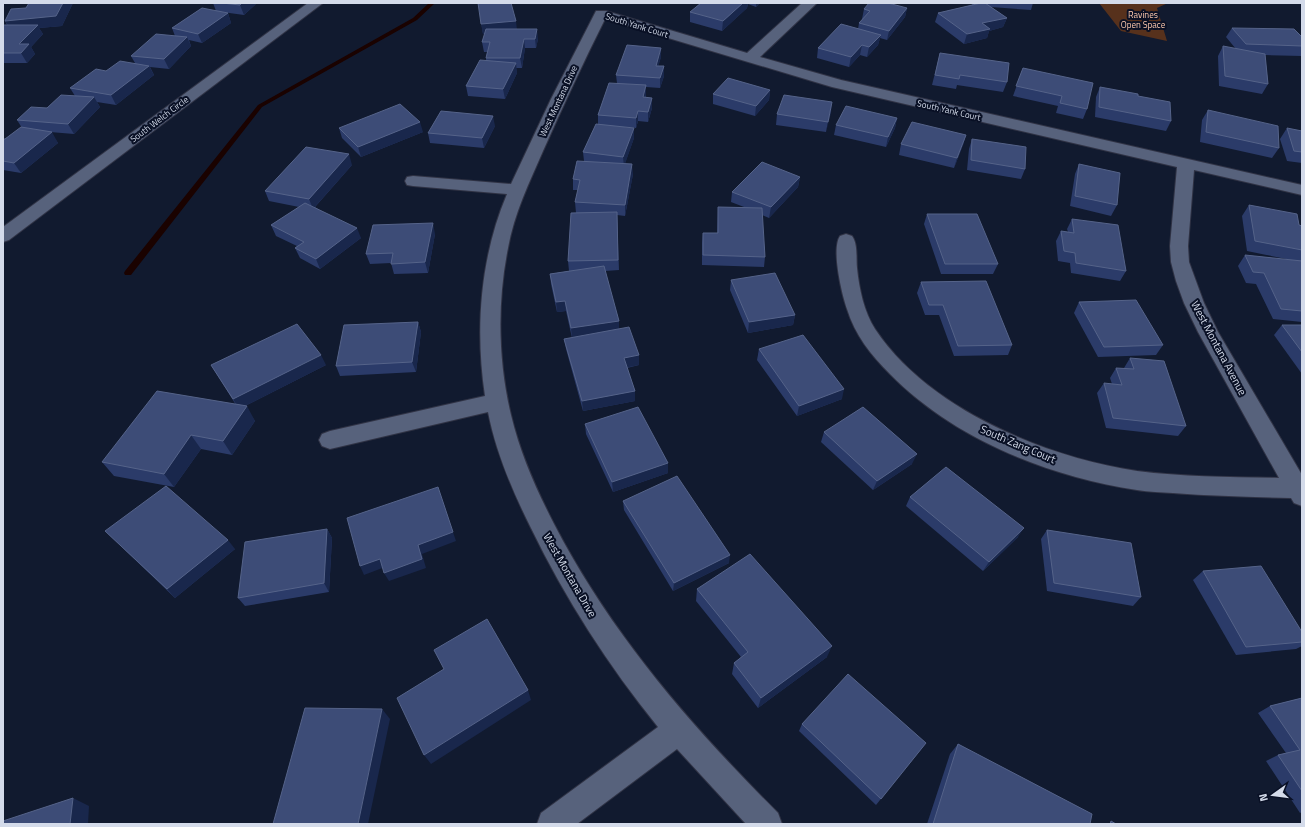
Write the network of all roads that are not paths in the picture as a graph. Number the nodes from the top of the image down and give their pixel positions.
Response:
1 (316, 3) edge
2 (810, 3) edge
3 (601, 14) joint
4 (749, 59) junction
5 (1186, 164) junction
6 (413, 181) dead end
7 (517, 190) junction
8 (1302, 190) edge
9 (3, 236) edge
10 (846, 240) dead end
11 (497, 402) junction
12 (330, 440) dead end
13 (1300, 492) edge
14 (678, 730) junction
15 (552, 824) edge
16 (767, 824) edge

1 - 9 street, South Welch Circle
2 - 4 street
3 - 4 street, South Yank Court
3 - 7 street, West Montana Drive
4 - 5 street, South Yank Court
5 - 8 street, South Yank Court
5 - 13 street, West Montana Avenue
6 - 7 street
7 - 11 street, West Montana Drive
10 - 13 street, South Zang Court
11 - 12 street
11 - 14 street, West Montana Drive
14 - 15 street
14 - 16 street, West Montana Drive

